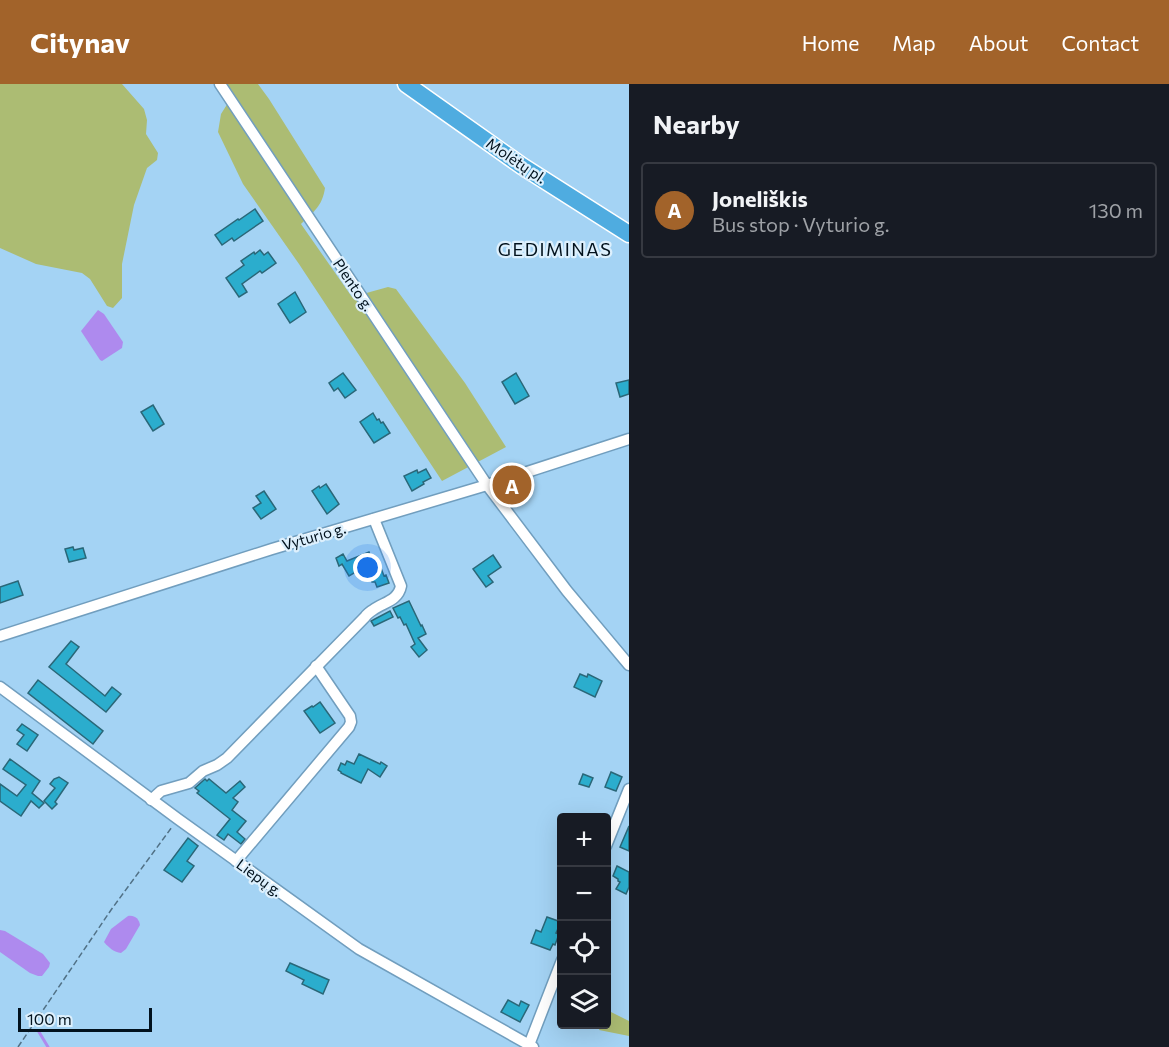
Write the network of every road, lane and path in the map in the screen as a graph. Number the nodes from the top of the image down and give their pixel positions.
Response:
1 (220, 84) edge
2 (406, 84) edge
3 (629, 234) edge
4 (629, 439) edge
5 (487, 485) junction
6 (374, 519) junction
7 (0, 636) edge
8 (629, 665) edge
9 (316, 666) junction
10 (0, 687) edge
11 (629, 789) edge
12 (151, 800) junction
13 (178, 819) junction
14 (611, 834) edge
15 (236, 861) junction
16 (557, 971) edge
17 (531, 1046) edge
18 (18, 1047) edge

1 - 5 street, Plento g.
2 - 3 highway, Molėtų pl.
4 - 5 street, Vyturio g.
5 - 6 street, Vyturio g.
5 - 8 street, Plento g.
6 - 7 street, Vyturio g.
6 - 9 street
9 - 12 street
9 - 15 street
10 - 12 street, Liepų g.
11 - 14 street
12 - 13 street, Liepų g.
13 - 15 street, Liepų g.
13 - 18 path
15 - 17 street, Liepų g.
16 - 17 street

